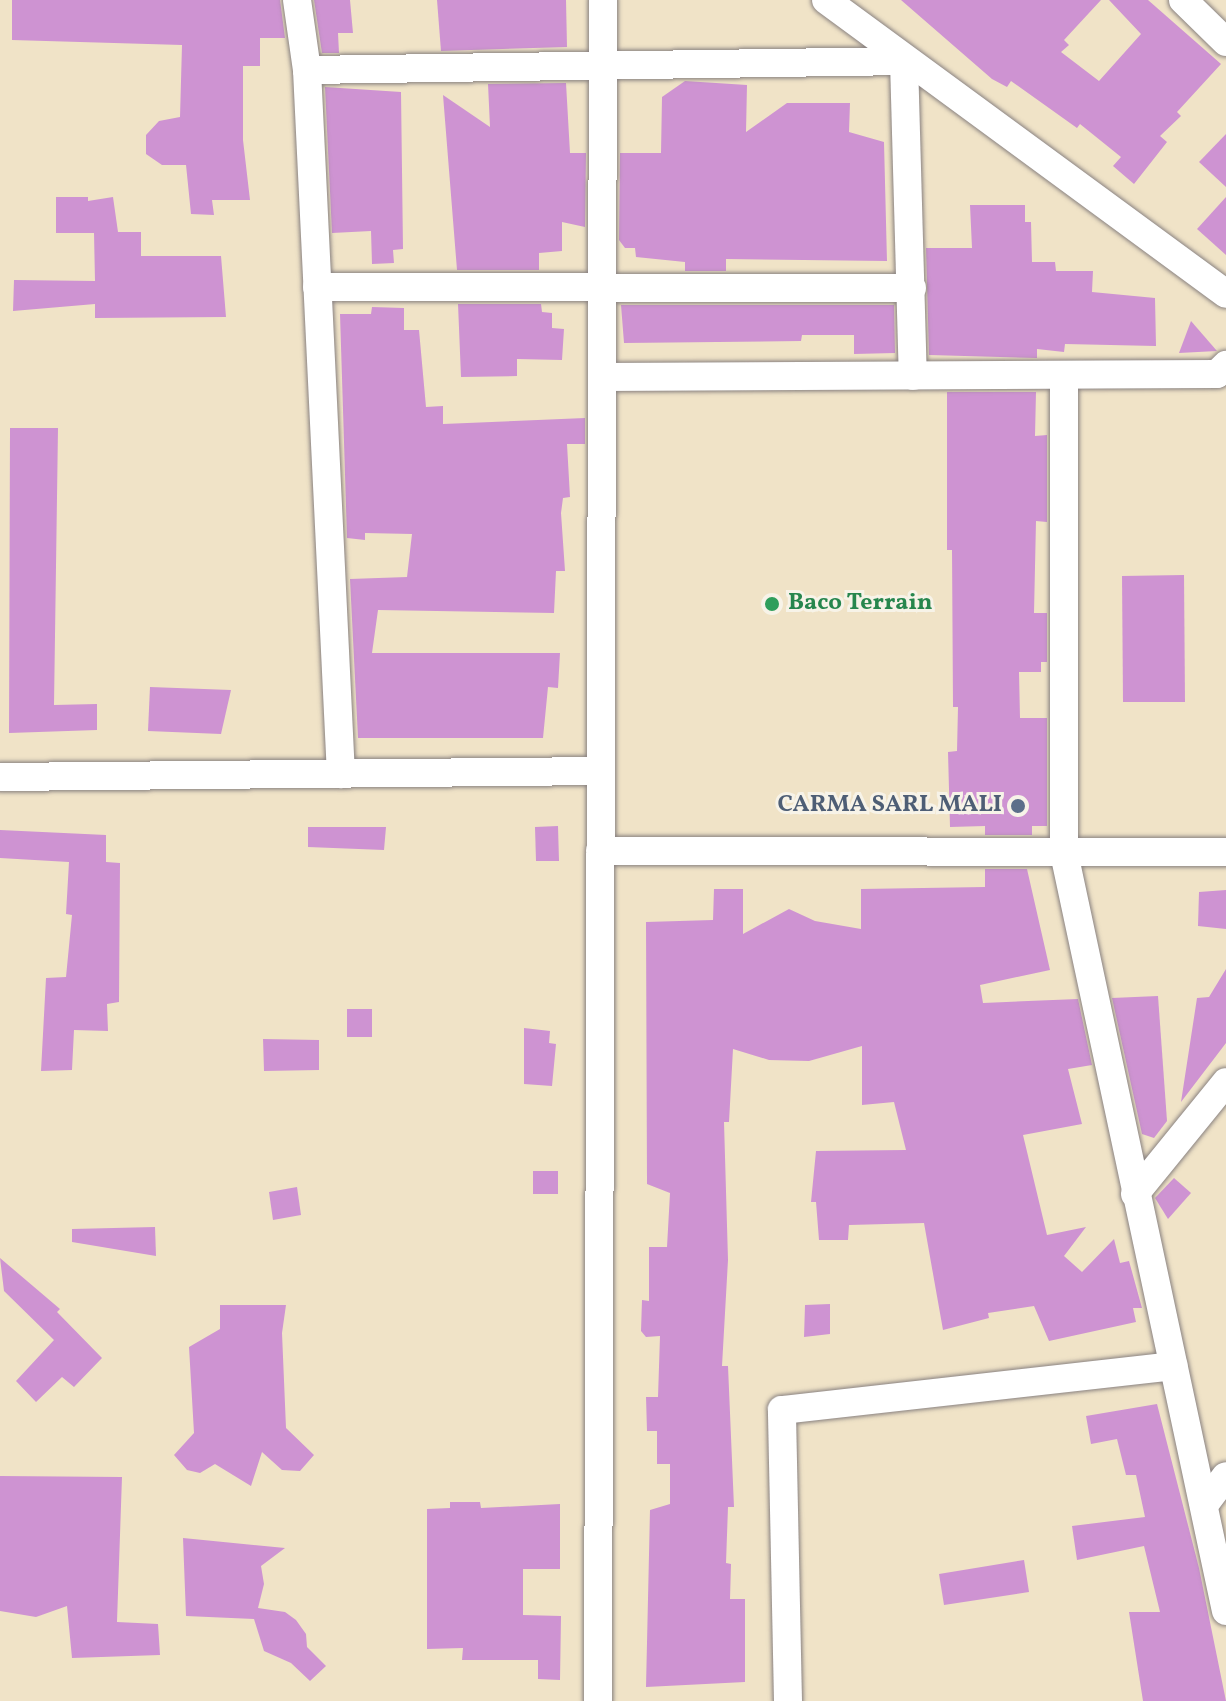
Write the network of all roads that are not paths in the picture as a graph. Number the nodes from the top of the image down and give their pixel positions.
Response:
1 (297, 0) edge
2 (603, 0) edge
3 (826, 0) edge
4 (1183, 0) edge
5 (1226, 42) edge
6 (904, 61) junction
7 (603, 66) junction
8 (307, 70) junction
9 (317, 287) junction
10 (602, 288) junction
11 (912, 288) junction
12 (1226, 294) edge
13 (1226, 365) edge
14 (1064, 375) junction
15 (913, 376) junction
16 (602, 377) junction
17 (601, 771) junction
18 (341, 774) junction
19 (0, 777) edge
20 (600, 851) junction
21 (1226, 852) edge
22 (1064, 853) junction
23 (1226, 1082) edge
24 (1135, 1194) junction
25 (1174, 1366) junction
26 (1226, 1476) edge
27 (1204, 1505) junction
28 (1226, 1611) edge
29 (598, 1701) edge
30 (788, 1701) edge

1 - 8 street
2 - 7 street
3 - 6 street
4 - 5 street
6 - 7 street
6 - 11 street
6 - 12 street
7 - 8 street
7 - 10 street
8 - 9 street
9 - 10 street
9 - 18 street
10 - 11 street
10 - 16 street
11 - 15 street
13 - 14 street
14 - 15 street
14 - 22 street
15 - 16 street
16 - 17 street
17 - 18 street
17 - 20 street
18 - 19 street
20 - 22 street
20 - 29 street
21 - 22 street
22 - 24 street
23 - 24 street
24 - 25 street
25 - 27 street
25 - 30 street
26 - 27 street
27 - 28 street

